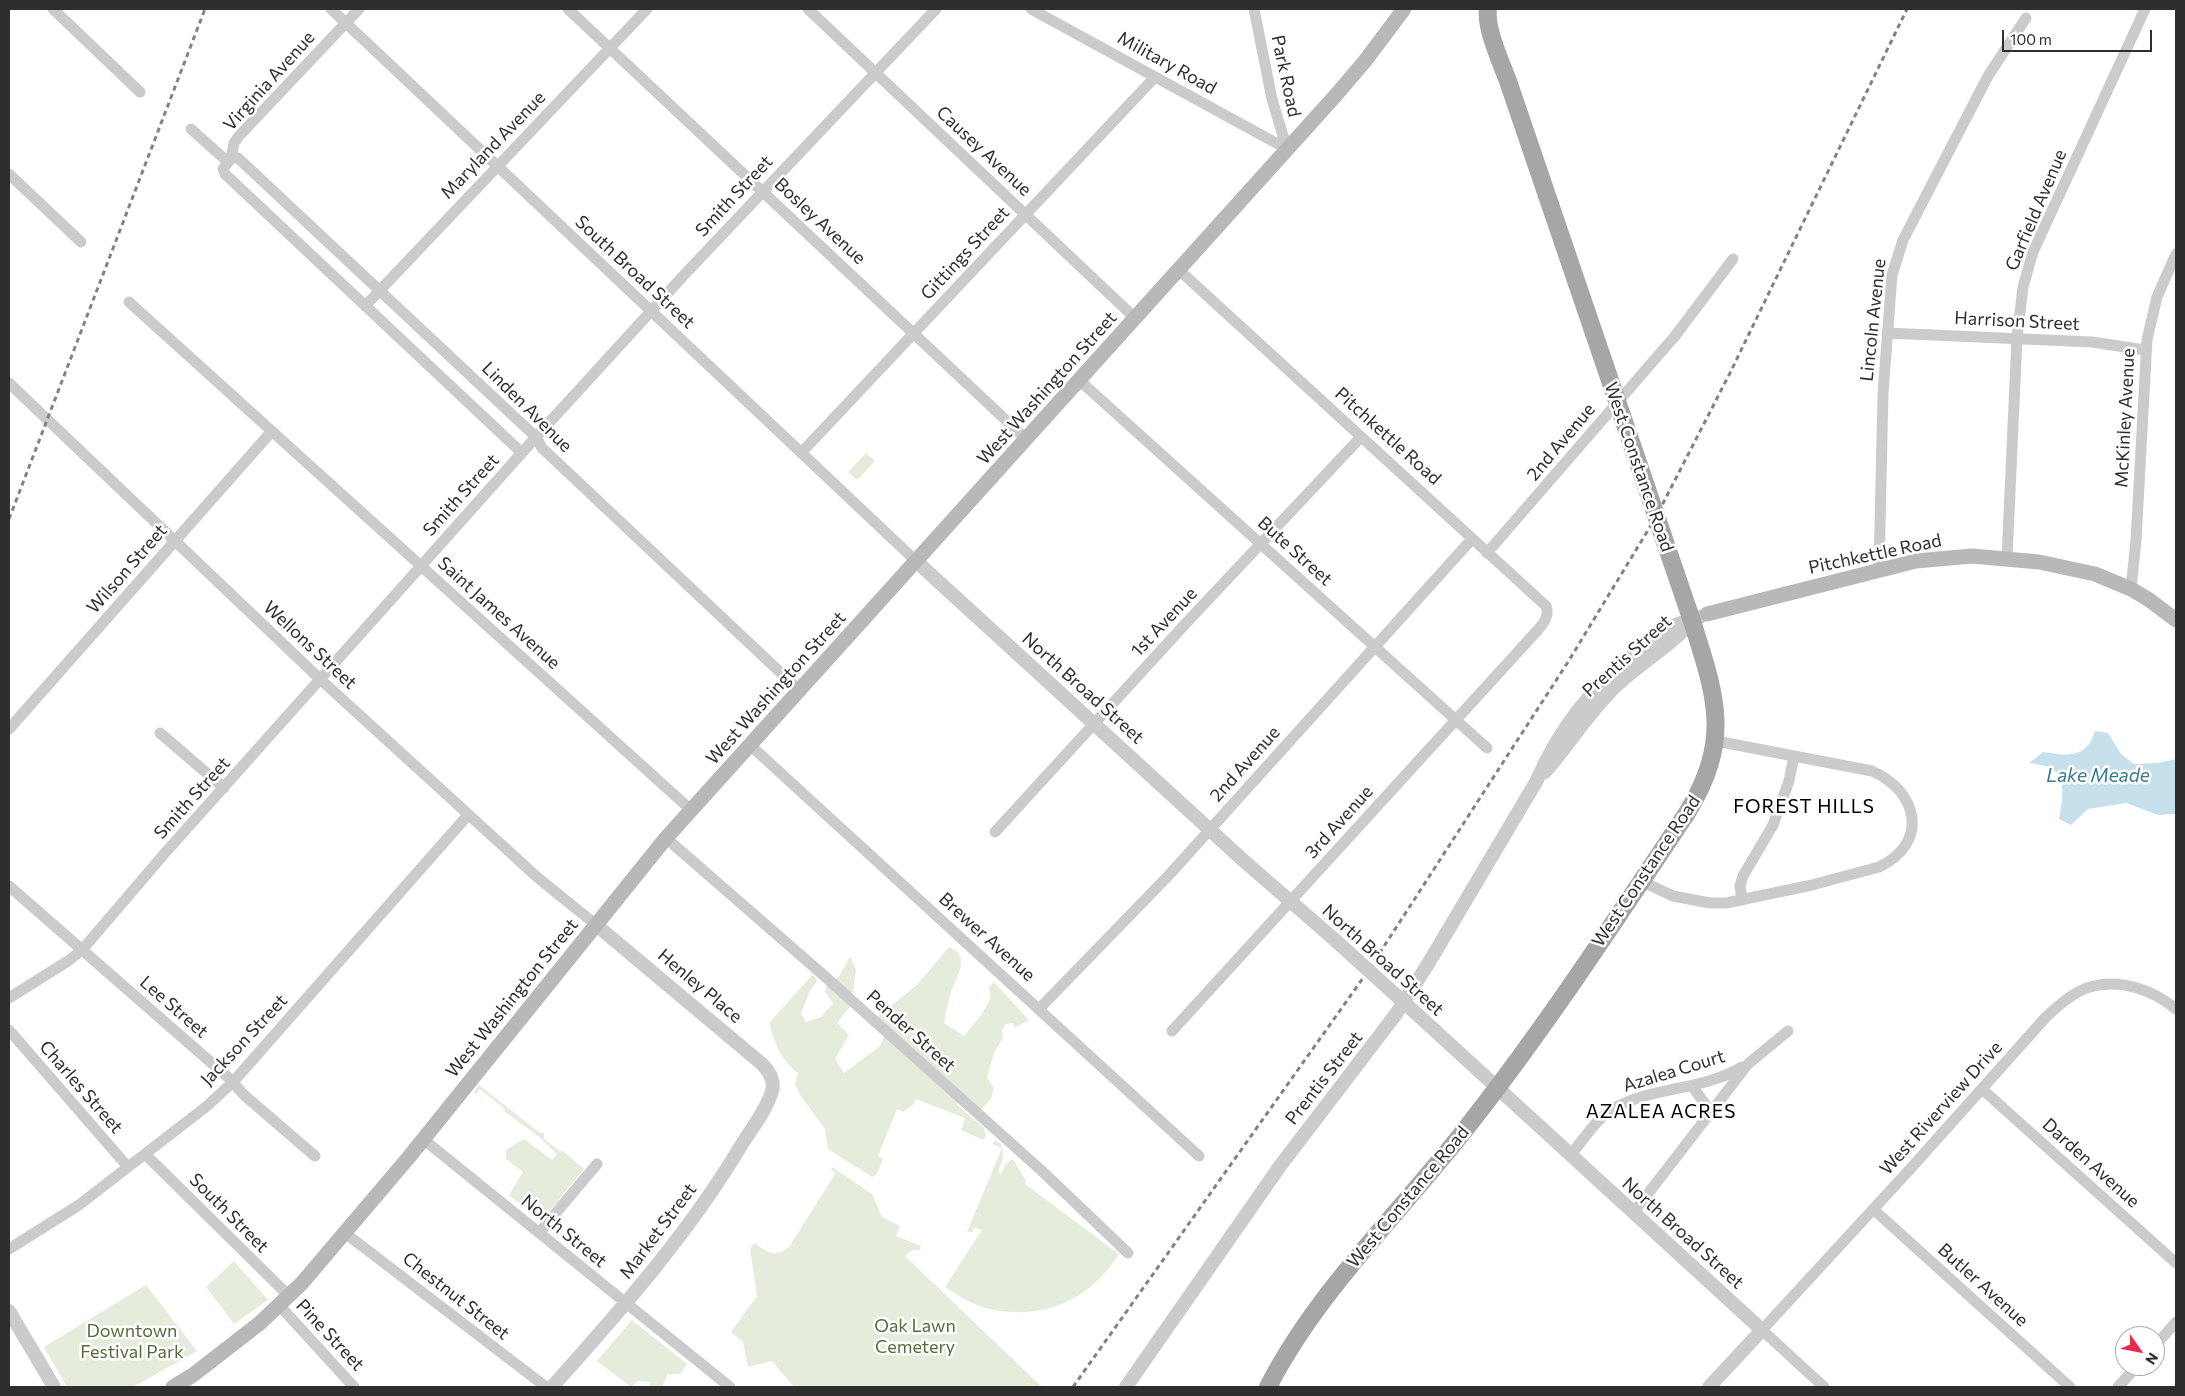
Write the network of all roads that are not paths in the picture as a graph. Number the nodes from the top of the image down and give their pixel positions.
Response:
1 (53, 9) edge
2 (331, 9) edge
3 (359, 9) edge
4 (568, 9) edge
5 (647, 9) edge
6 (808, 9) edge
7 (936, 9) edge
8 (1031, 9) edge
9 (1254, 9) edge
10 (2145, 9) edge
11 (1398, 11) edge
12 (1485, 11) edge
13 (2026, 18) dead end
14 (346, 23) junction
15 (610, 48) junction
16 (876, 72) junction
17 (1155, 77) junction
18 (140, 92) dead end
19 (191, 128) dead end
20 (1287, 149) junction
21 (229, 160) junction
22 (498, 167) junction
23 (9, 174) edge
24 (763, 191) junction
25 (1025, 214) junction
26 (81, 242) dead end
27 (2176, 254) edge
28 (1734, 259) dead end
29 (1179, 270) junction
30 (379, 290) junction
31 (129, 302) dead end
32 (365, 306) junction
33 (651, 311) junction
34 (1136, 318) junction
35 (1887, 333) junction
36 (913, 334) junction
37 (2017, 338) junction
38 (2146, 350) junction
39 (1079, 380) junction
40 (9, 383) edge
41 (1617, 402) junction
42 (272, 431) junction
43 (536, 437) junction
44 (1361, 437) junction
45 (1026, 439) junction
46 (522, 453) junction
47 (801, 453) junction
48 (1472, 539) junction
49 (174, 542) junction
50 (1261, 544) junction
51 (1487, 553) junction
52 (2007, 558) junction
53 (916, 561) junction
54 (421, 566) junction
55 (1878, 570) junction
56 (2131, 588) junction
57 (1700, 617) junction
58 (2176, 620) edge
59 (1532, 635) joint
60 (1375, 646) junction
61 (320, 679) junction
62 (799, 690) junction
63 (1456, 719) junction
64 (1095, 723) junction
65 (9, 729) edge
66 (160, 733) dead end
67 (1716, 741) junction
68 (750, 745) junction
69 (1487, 748) dead end
70 (1794, 756) junction
71 (224, 788) junction
72 (691, 810) junction
73 (468, 815) junction
74 (1210, 829) junction
75 (995, 832) dead end
76 (666, 838) junction
77 (1641, 881) junction
78 (9, 886) edge
79 (1742, 900) junction
80 (1290, 902) junction
81 (595, 924) junction
82 (82, 950) junction
83 (9, 998) edge
84 (1039, 1009) junction
85 (2176, 1009) edge
86 (9, 1030) edge
87 (1172, 1031) dead end
88 (1788, 1031) dead end
89 (1748, 1064) junction
90 (233, 1082) junction
91 (773, 1083) joint
92 (1692, 1086) junction
93 (1496, 1089) junction
94 (1982, 1089) junction
95 (1711, 1112) junction
96 (423, 1139) junction
97 (145, 1154) junction
98 (315, 1156) dead end
99 (1199, 1156) dead end
100 (1570, 1156) junction
101 (597, 1164) dead end
102 (128, 1167) junction
103 (1873, 1209) junction
104 (1633, 1213) junction
105 (345, 1233) junction
106 (540, 1233) junction
107 (9, 1249) edge
108 (1128, 1253) dead end
109 (2176, 1263) edge
110 (284, 1301) junction
111 (627, 1304) junction
112 (9, 1311) edge
113 (2176, 1322) edge
114 (1762, 1330) junction
115 (2165, 1335) edge
116 (2128, 1376) edge
117 (178, 1386) edge
118 (54, 1387) edge
119 (354, 1387) edge
120 (546, 1387) edge
121 (552, 1387) edge
122 (730, 1387) edge
123 (1126, 1387) edge
124 (1268, 1387) edge
125 (1709, 1387) edge
126 (1824, 1387) edge
127 (2070, 1387) edge
128 (2118, 1387) edge

1 - 18 street
2 - 14 street, South Broad Street
3 - 14 street, Virginia Avenue
4 - 15 street, Bosley Avenue
5 - 15 street, Maryland Avenue
6 - 16 street, Causey Avenue
7 - 16 street, Smith Street
8 - 17 street, Military Road
9 - 20 street, Park Road
10 - 37 street, Garfield Avenue
11 - 20 main road, West Washington Street
12 - 41 main road, West Constance Road
13 - 35 street, Lincoln Avenue
14 - 21 street, Virginia Avenue
14 - 22 street, South Broad Street
15 - 22 street, Maryland Avenue
15 - 24 street, Bosley Avenue
16 - 24 street, Smith Street
16 - 25 street, Causey Avenue
17 - 20 street, Military Road
17 - 25 street, Gittings Street
19 - 21 street, Linden Avenue
20 - 29 main road, West Washington Street
21 - 30 street, Linden Avenue
21 - 32 street, Linden Avenue
22 - 30 street, Maryland Avenue
22 - 33 street, South Broad Street
23 - 26 street
24 - 33 street, Smith Street
24 - 36 street, Bosley Avenue
25 - 34 street, Causey Avenue
25 - 36 street, Gittings Street
27 - 38 street, McKinley Avenue
28 - 41 street, 2nd Avenue
29 - 34 main road, West Washington Street
29 - 44 street, Pitchkettle Road
30 - 32 street, Maryland Avenue
30 - 43 street, Linden Avenue
31 - 42 street, Saint James Avenue
32 - 46 street, Linden Avenue
33 - 43 street, Smith Street
33 - 47 street, South Broad Street
34 - 39 main road, West Washington Street
35 - 37 street, Harrison Street
35 - 55 street, Lincoln Avenue
36 - 45 street, Bosley Avenue
36 - 47 street, Gittings Street
37 - 38 street, Harrison Street
37 - 52 street, Garfield Avenue
38 - 56 street, McKinley Avenue
39 - 45 main road, West Washington Street
39 - 50 street, Bute Street
40 - 49 street, Wellons Street
41 - 51 street, 2nd Avenue
41 - 57 main road, West Constance Road
42 - 49 street, Wilson Street
42 - 54 street, Saint James Avenue
43 - 46 street, Smith Street
43 - 62 street, Linden Avenue
44 - 48 street, Pitchkettle Road
44 - 50 street, 1st Avenue
45 - 53 main road, West Washington Street
46 - 54 street, Smith Street
47 - 53 street, South Broad Street
48 - 51 street, Pitchkettle Road
48 - 60 street, 2nd Avenue
49 - 61 street, Wellons Street
49 - 65 street, Wilson Street
50 - 60 street, Bute Street
50 - 64 street, 1st Avenue
51 - 59 street, Pitchkettle Road
52 - 55 main road, Pitchkettle Road
52 - 56 main road, Pitchkettle Road
53 - 62 main road, West Washington Street
53 - 64 street, North Broad Street
54 - 61 street, Smith Street
54 - 72 street, Saint James Avenue
55 - 57 main road, Pitchkettle Road
56 - 58 main road, Pitchkettle Road
57 - 67 main road, West Constance Road
57 - 123 street, Prentis Street
59 - 63 street, 3rd Avenue
60 - 63 street, Bute Street
60 - 74 street, 2nd Avenue
61 - 71 street, Smith Street
61 - 73 street, Wellons Street
62 - 68 main road, West Washington Street
63 - 69 street, Bute Street
63 - 80 street, 3rd Avenue
64 - 74 street, North Broad Street
64 - 75 street, 1st Avenue
66 - 71 street
67 - 70 street
67 - 77 main road, West Constance Road
68 - 72 main road, West Washington Street
68 - 84 street, Brewer Avenue
70 - 79 street
70 - 79 street
71 - 82 street, Smith Street
72 - 76 main road, West Washington Street
73 - 81 street, Wellons Street
73 - 90 street, Jackson Street
74 - 80 street, North Broad Street
74 - 84 street, 2nd Avenue
76 - 81 main road, West Washington Street
76 - 108 street, Pender Street
77 - 79 street
77 - 93 main road, West Constance Road
78 - 82 street, Lee Street
80 - 87 street, 3rd Avenue
80 - 93 street, North Broad Street, bridge
81 - 91 street, Henley Place
81 - 96 main road, West Washington Street
82 - 83 street, Smith Street
82 - 90 street, Lee Street
84 - 99 street, Brewer Avenue
85 - 94 street, West Riverview Drive
86 - 102 street, Charles Street
88 - 89 street, Azalea Court
89 - 92 street, Azalea Court
89 - 95 street, Azalea Court
90 - 97 street, Jackson Street
90 - 98 street, Lee Street
91 - 111 street, Market Street
92 - 95 street
92 - 100 street, Azalea Court
93 - 100 street, North Broad Street
93 - 124 main road, West Constance Road
94 - 103 street, West Riverview Drive
94 - 109 street, Darden Avenue
95 - 104 street, Azalea Court
96 - 105 main road, West Washington Street
96 - 106 street, North Street
97 - 102 street, Jackson Street
97 - 110 street, South Street
100 - 104 street, North Broad Street
101 - 106 street
102 - 107 street, Jackson Street
103 - 114 street, West Riverview Drive
103 - 127 street, Butler Avenue
104 - 114 street, North Broad Street
105 - 110 main road, West Washington Street
105 - 120 street, Chestnut Street
106 - 111 street, North Street
110 - 117 main road, West Washington Street
110 - 119 street, Pine Street
111 - 121 street, Market Street
111 - 122 street, North Street
112 - 118 street
113 - 115 street
114 - 125 street
114 - 126 street, North Broad Street
116 - 128 street

